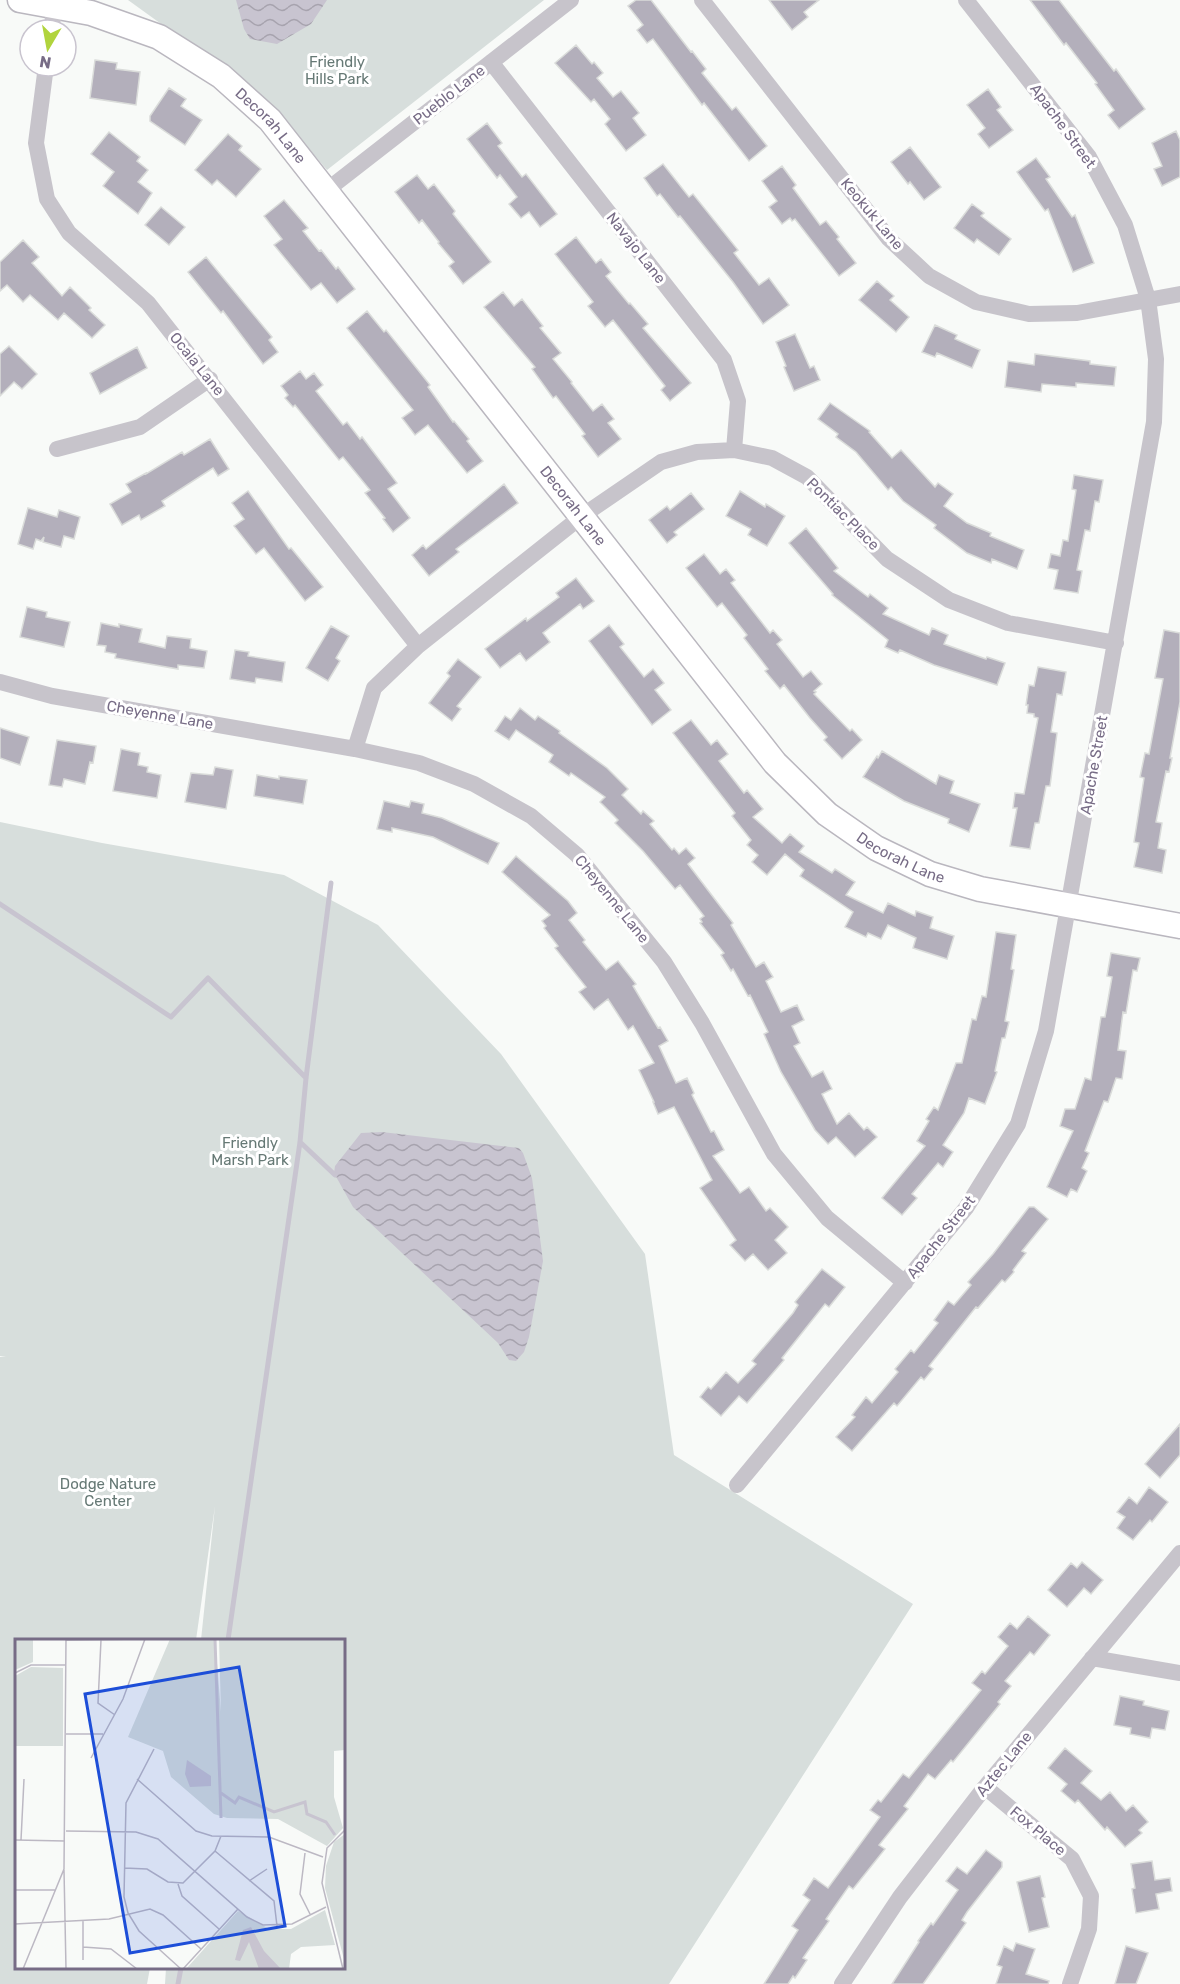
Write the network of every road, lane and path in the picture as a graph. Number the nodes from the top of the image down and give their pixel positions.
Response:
1 (19, 0) edge
2 (571, 0) edge
3 (702, 0) edge
4 (966, 0) edge
5 (0, 1) edge
6 (55, 6) junction
7 (53, 18) edge
8 (491, 62) junction
9 (44, 78) edge
10 (327, 190) junction
11 (1180, 294) edge
12 (1148, 299) junction
13 (210, 379) junction
14 (57, 449) dead end
15 (734, 450) junction
16 (582, 516) junction
17 (1116, 644) junction
18 (418, 646) junction
19 (0, 682) edge
20 (356, 749) junction
21 (1069, 904) junction
22 (1180, 926) edge
23 (905, 1283) junction
24 (737, 1485) dead end
25 (1180, 1553) edge
26 (1092, 1658) junction
27 (1180, 1673) edge
28 (985, 1787) junction
29 (842, 1984) edge
30 (1070, 1984) edge

1 - 5 street, Decorah Lane
1 - 6 street, Decorah Lane
2 - 8 street, Pueblo Lane
3 - 12 street, Keokuk Lane
4 - 12 street, Apache Street
6 - 7 street
6 - 10 street, Decorah Lane
8 - 10 street, Pueblo Lane
8 - 15 street, Navajo Lane
9 - 13 street, Ocala Lane
10 - 16 street, Decorah Lane
11 - 12 street, Keokuk Lane
12 - 17 street, Apache Street
13 - 14 street
13 - 18 street, Ocala Lane
15 - 16 street, Pontiac Place
15 - 17 street, Pontiac Place
16 - 18 street, Pontiac Place
16 - 21 street, Decorah Lane
17 - 21 street, Apache Street
18 - 20 street, Pontiac Place
19 - 20 street, Cheyenne Lane
20 - 23 street, Cheyenne Lane
21 - 22 street, Decorah Lane
21 - 23 street, Apache Street
23 - 24 street, Apache Street
25 - 26 street, Aztec Lane
26 - 27 street
26 - 28 street, Aztec Lane
28 - 29 street, Aztec Lane
28 - 30 street, Fox Place

